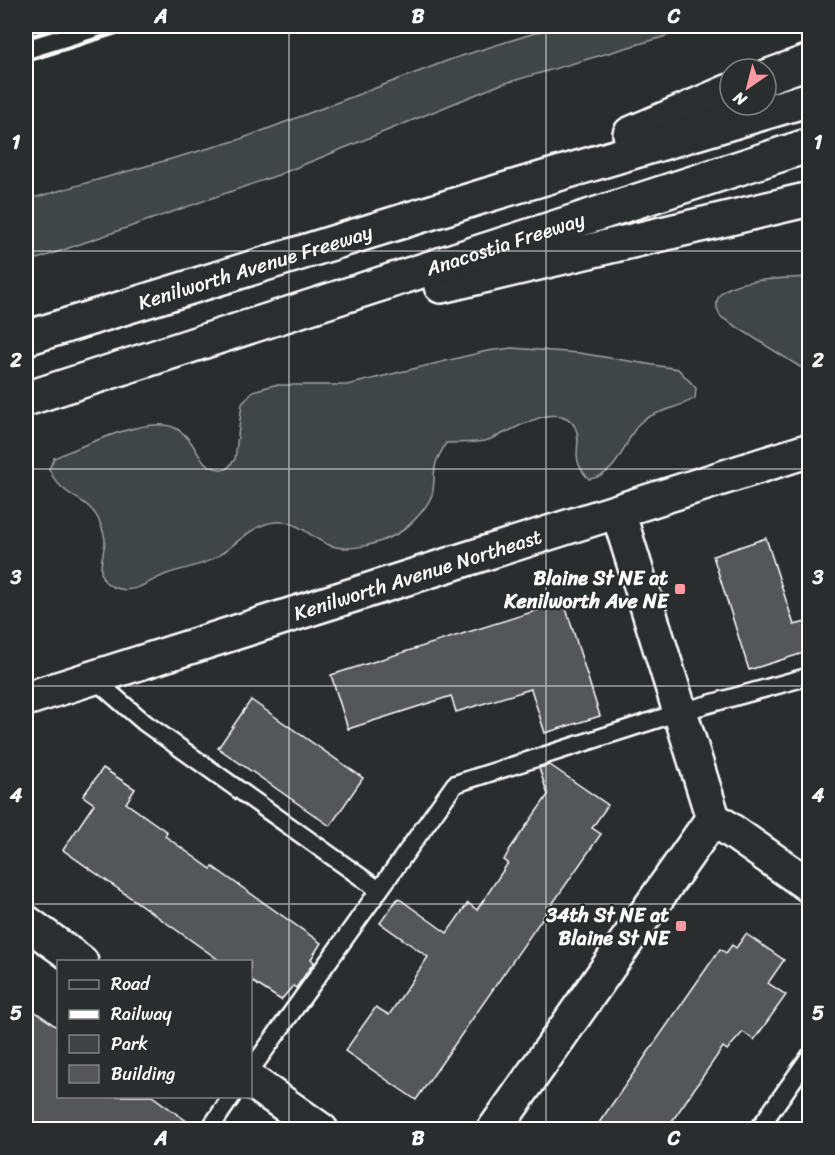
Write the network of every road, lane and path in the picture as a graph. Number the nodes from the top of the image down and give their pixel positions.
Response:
1 (810, 61) edge
2 (778, 73) edge
3 (718, 96) edge
4 (810, 99) edge
5 (810, 145) edge
6 (484, 196) junction
7 (810, 199) edge
8 (26, 338) edge
9 (200, 344) junction
10 (26, 399) edge
11 (810, 450) edge
12 (618, 512) junction
13 (810, 676) edge
14 (93, 678) junction
15 (26, 699) edge
16 (680, 712) junction
17 (713, 818) junction
18 (810, 886) edge
19 (380, 890) junction
20 (26, 922) edge
21 (78, 960) edge
22 (810, 1056) edge
23 (252, 1068) edge
24 (252, 1081) edge
25 (231, 1098) edge
26 (209, 1130) edge
27 (321, 1130) edge
28 (494, 1130) edge
29 (758, 1130) edge

1 - 2 main road
3 - 6 main road
4 - 6 main road
5 - 9 main road, Anacostia Freeway
6 - 8 main road, Kenilworth Avenue Freeway
7 - 9 main road
9 - 10 main road
11 - 12 main road, Kenilworth Avenue Northeast
12 - 14 main road, Kenilworth Avenue Northeast
12 - 16 main road
13 - 16 lane
14 - 15 main road, Kenilworth Avenue Northeast
14 - 19 lane
16 - 17 main road
16 - 19 lane
17 - 18 main road
17 - 28 main road
19 - 23 lane
20 - 21 main road
22 - 29 lane
24 - 27 main road
25 - 26 lane

